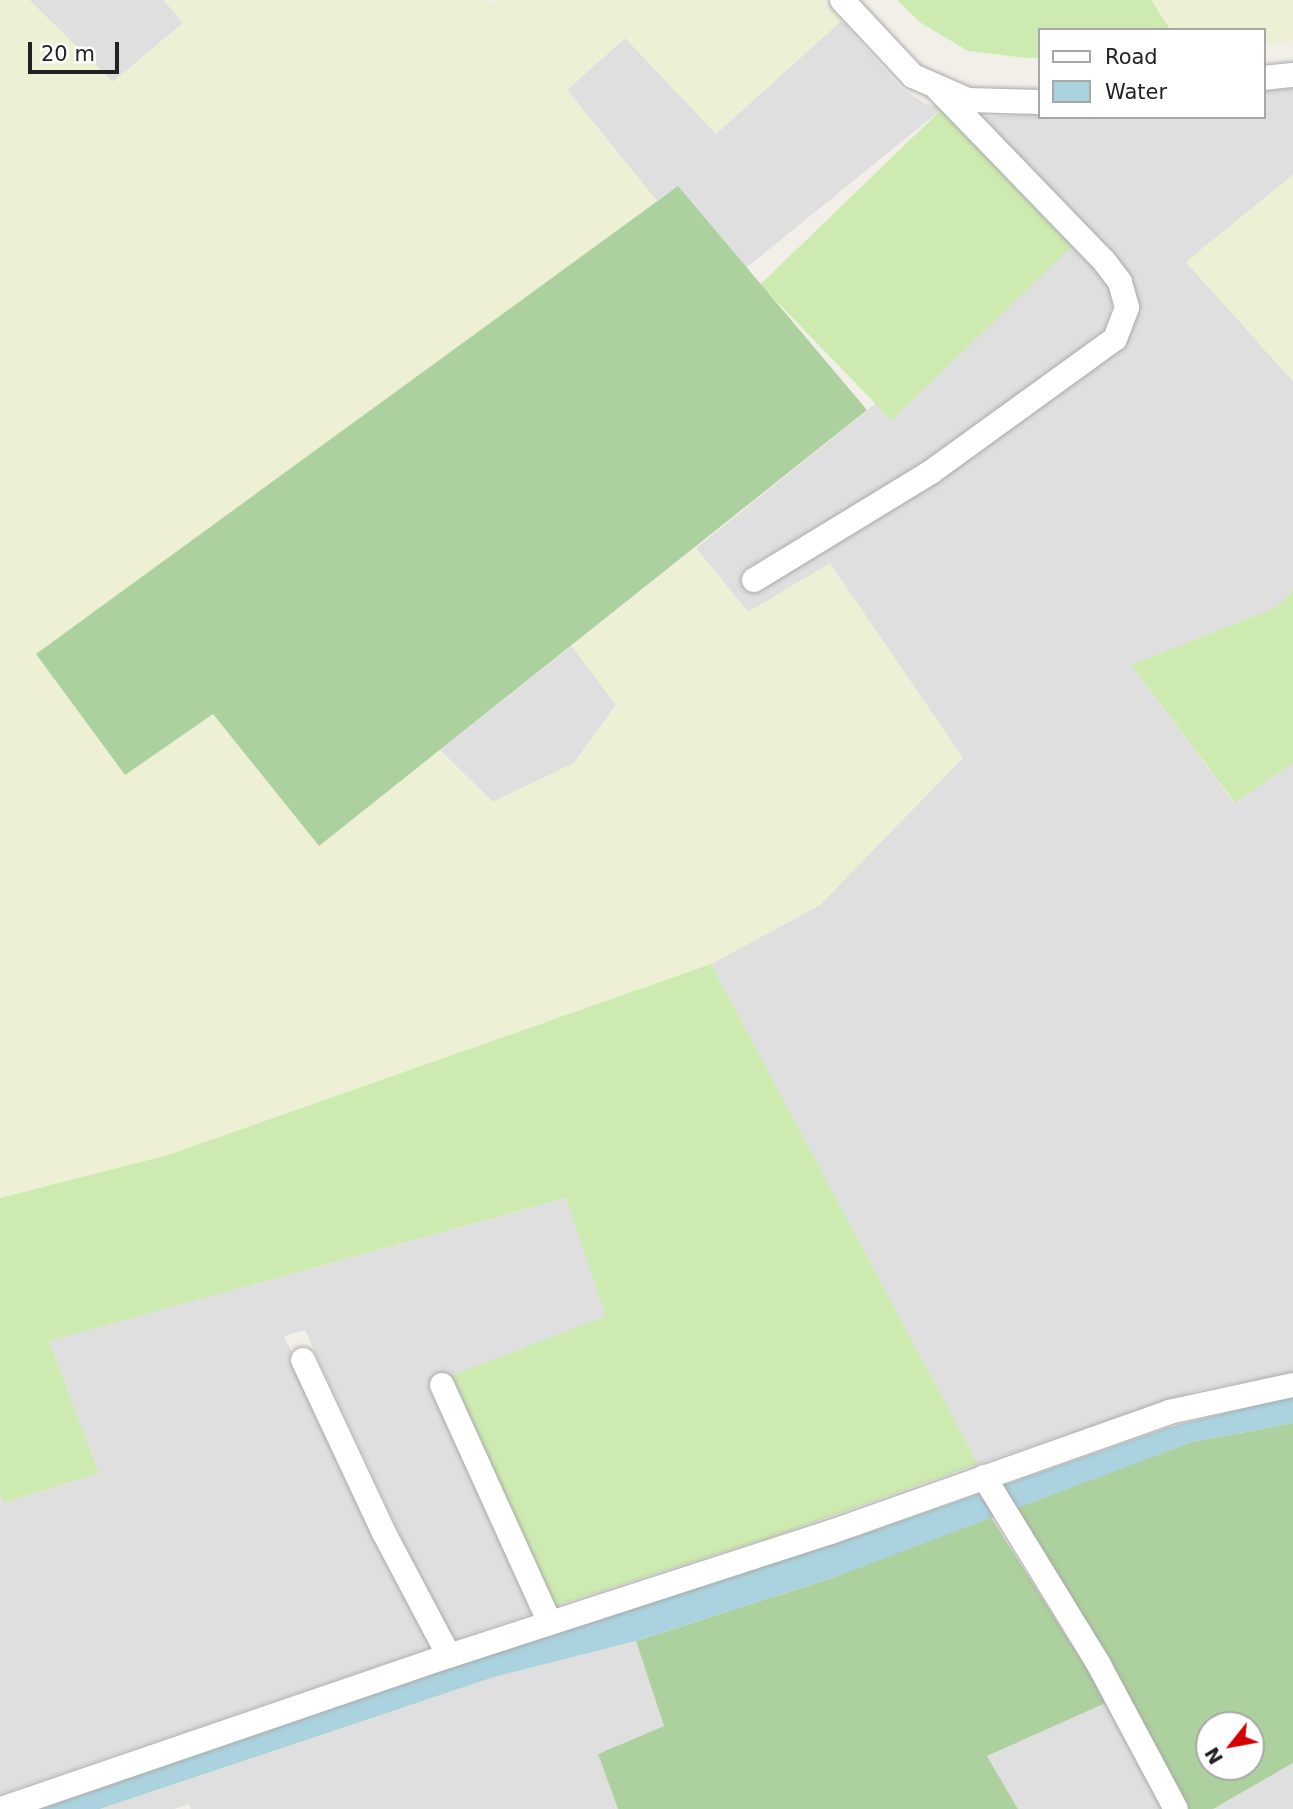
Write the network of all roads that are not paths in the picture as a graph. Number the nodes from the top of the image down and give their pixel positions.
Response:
1 (842, 0) edge
2 (1293, 75) edge
3 (1265, 78) edge
4 (937, 88) junction
5 (1038, 102) edge
6 (754, 580) dead end
7 (303, 1360) dead end
8 (442, 1385) dead end
9 (1293, 1385) edge
10 (984, 1477) junction
11 (550, 1623) junction
12 (449, 1656) junction
13 (1, 1809) edge
14 (1176, 1809) edge

1 - 4 street
2 - 3 street
4 - 5 street
4 - 6 street
7 - 12 street
8 - 11 street
9 - 10 street
10 - 11 street
10 - 14 street
11 - 12 street
12 - 13 street

